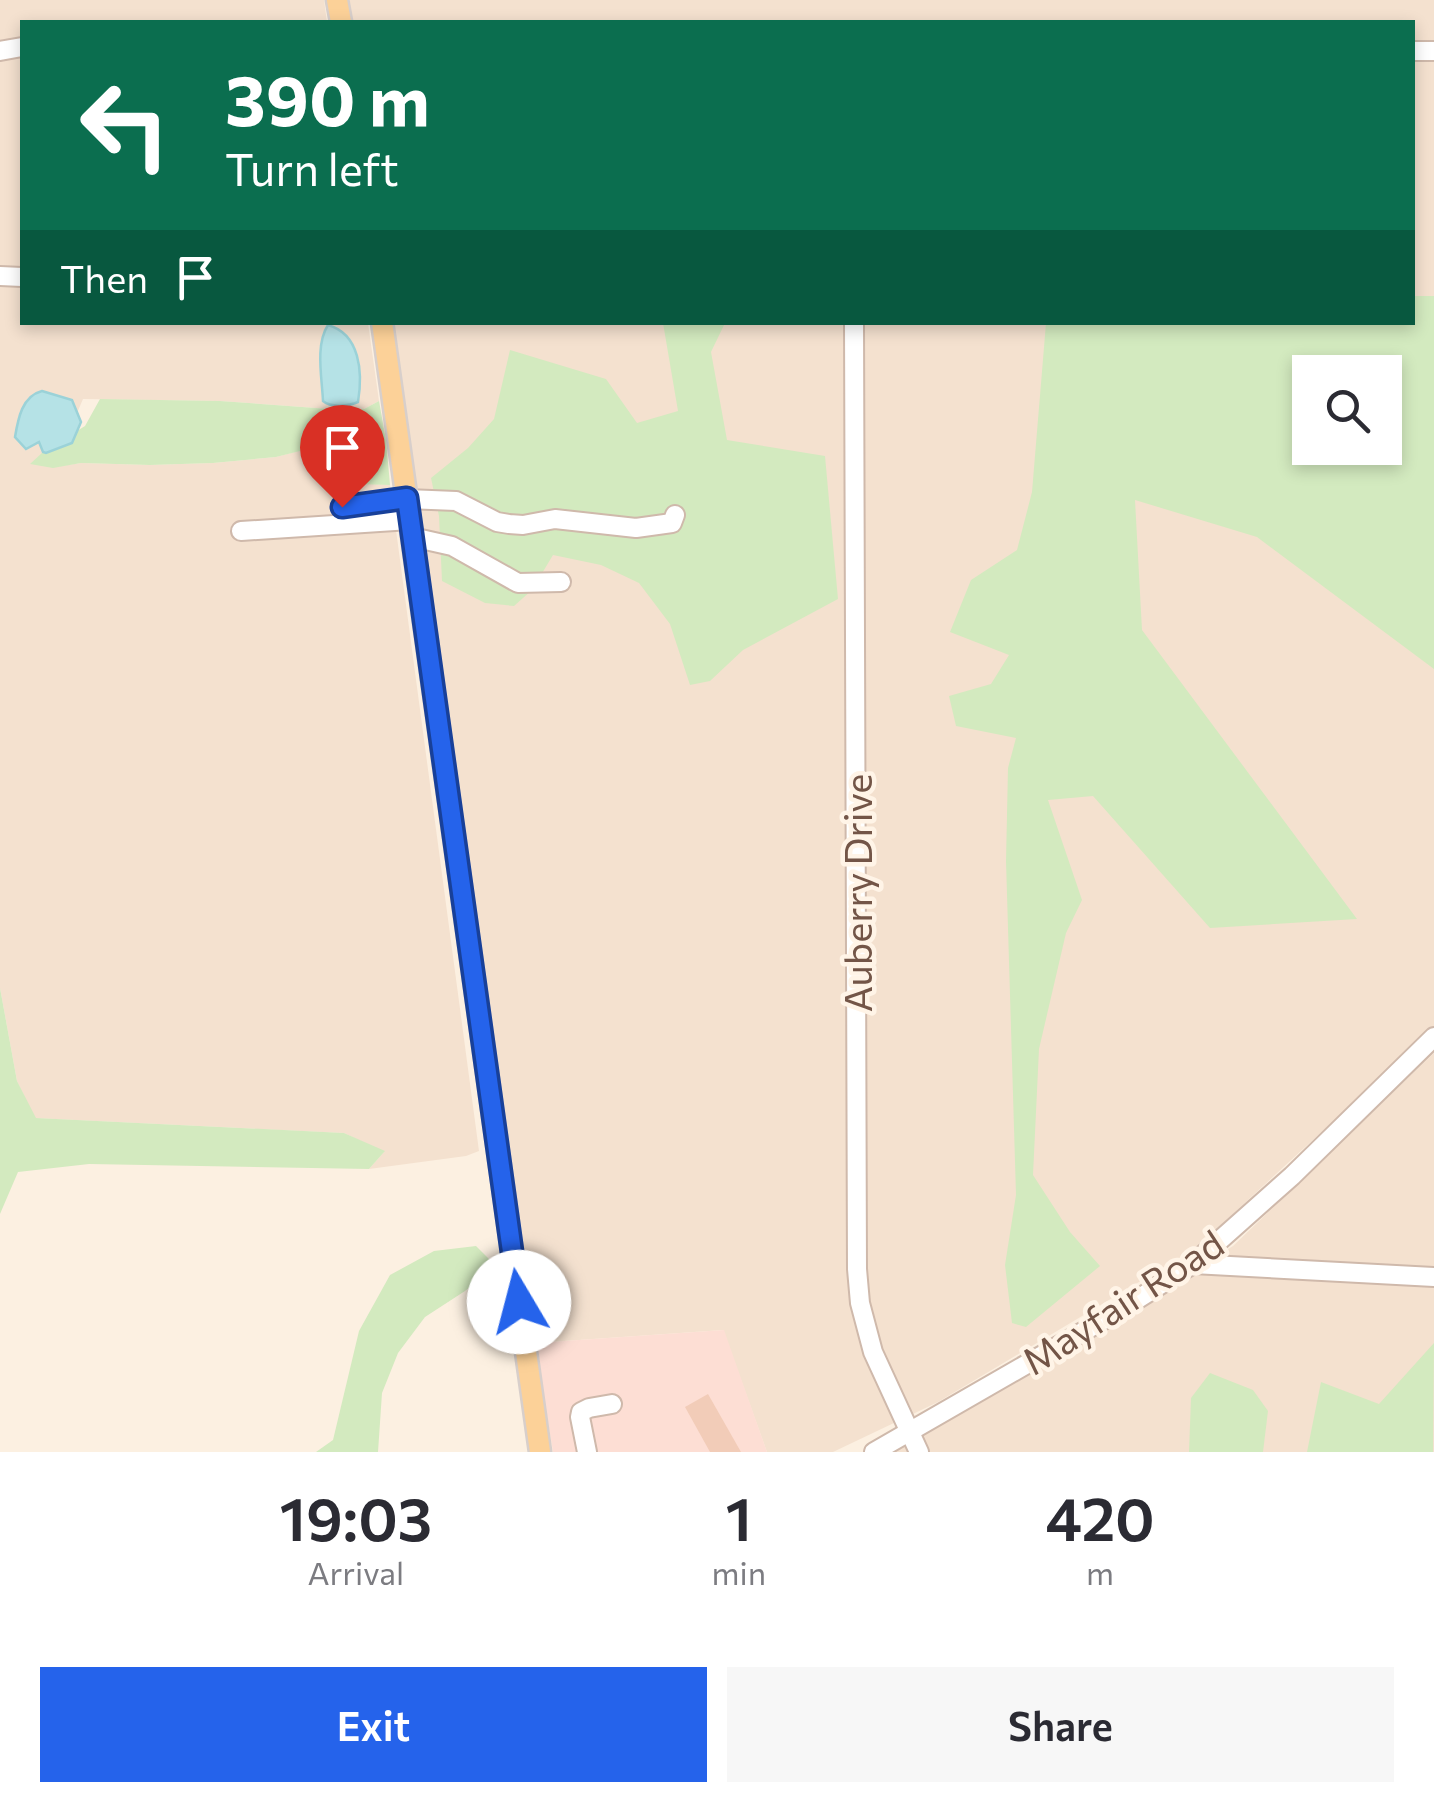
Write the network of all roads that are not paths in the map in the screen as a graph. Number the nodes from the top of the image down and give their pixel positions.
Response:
1 (382, 325) edge
2 (854, 325) edge
3 (407, 498) junction
4 (342, 507) dead end
5 (675, 515) dead end
6 (411, 528) junction
7 (241, 530) dead end
8 (561, 582) dead end
9 (1434, 1037) edge
10 (1193, 1264) junction
11 (1434, 1277) edge
12 (612, 1404) dead end
13 (910, 1432) junction
14 (540, 1452) edge
15 (587, 1452) edge
16 (874, 1452) edge
17 (919, 1452) edge

1 - 3 main road
2 - 13 street, Auberry Drive
3 - 4 street
3 - 5 street
3 - 6 main road
6 - 7 street
6 - 8 street
6 - 14 main road
9 - 10 street, Mayfair Road
10 - 11 street
10 - 13 street, Mayfair Road
12 - 15 street
13 - 16 street, Mayfair Road
13 - 17 street, Auberry Drive

